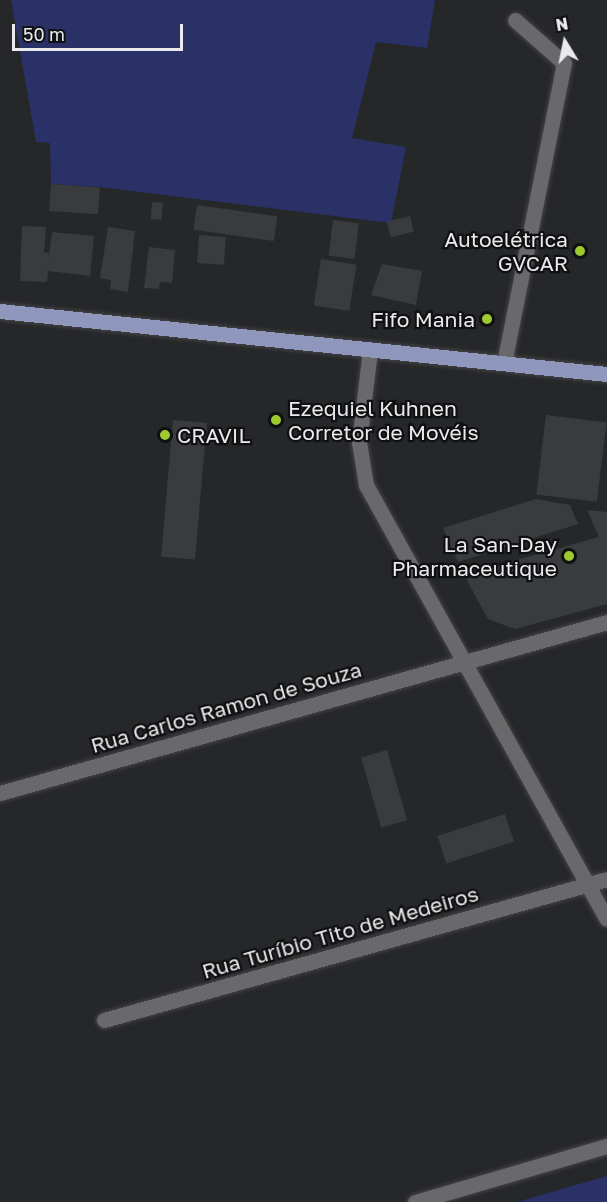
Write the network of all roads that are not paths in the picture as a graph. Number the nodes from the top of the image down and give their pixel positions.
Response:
1 (515, 20) dead end
2 (0, 311) edge
3 (370, 350) junction
4 (504, 363) junction
5 (607, 374) edge
6 (607, 622) edge
7 (464, 662) junction
8 (0, 793) edge
9 (607, 879) edge
10 (588, 884) junction
11 (607, 919) edge
12 (104, 1020) dead end
13 (607, 1146) edge
14 (415, 1202) edge

1 - 4 street
2 - 3 main road
3 - 4 main road
3 - 7 street
4 - 5 main road
6 - 7 street, Rua Carlos Ramon de Souza
7 - 8 street, Rua Carlos Ramon de Souza
7 - 10 street
9 - 10 street, Rua Turíbio Tito de Medeiros
10 - 11 street
10 - 12 street, Rua Turíbio Tito de Medeiros
13 - 14 street

